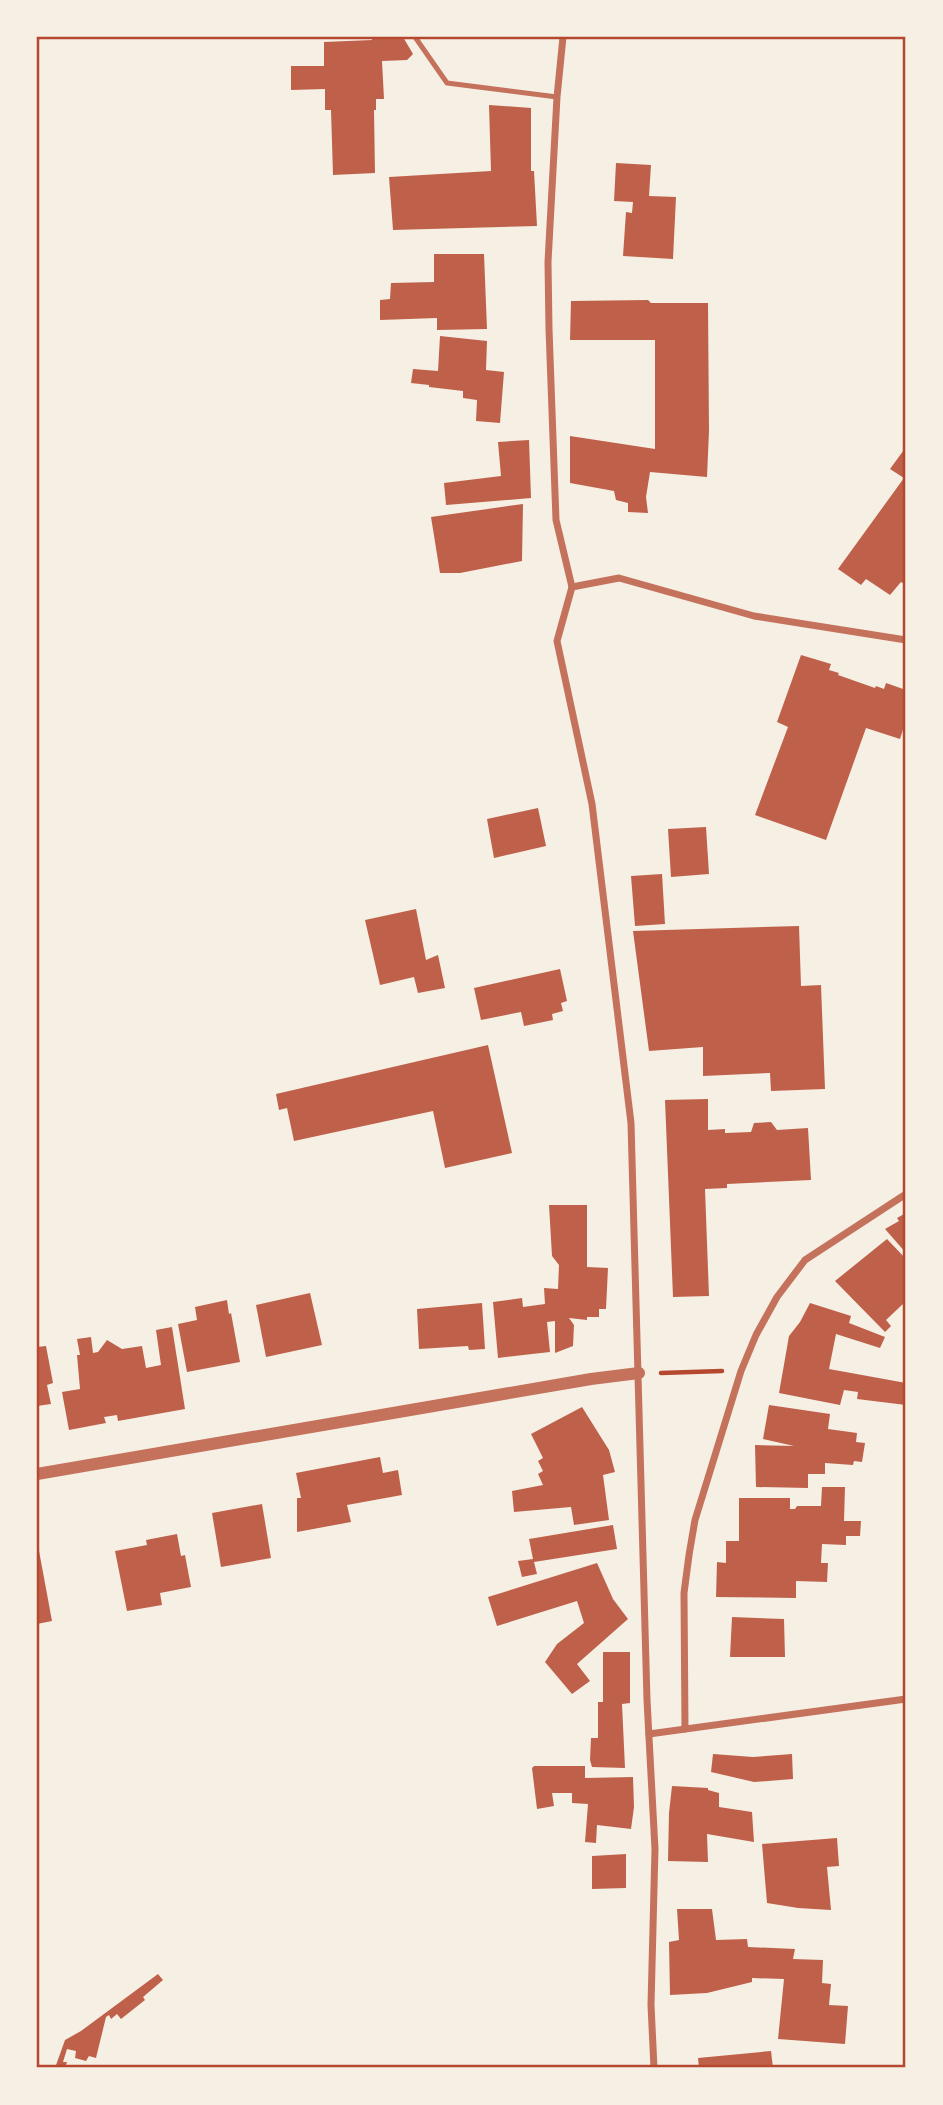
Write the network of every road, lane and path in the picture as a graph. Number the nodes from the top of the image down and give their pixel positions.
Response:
1 (415, 37) edge
2 (563, 37) edge
3 (557, 97) junction
4 (572, 587) junction
5 (906, 640) edge
6 (906, 1194) edge
7 (741, 1371) junction
8 (639, 1373) junction
9 (37, 1474) edge
10 (906, 1699) edge
11 (685, 1729) junction
12 (649, 1734) junction
13 (653, 2068) edge

1 - 3 lane
2 - 3 street
3 - 4 street
4 - 5 street
4 - 8 street
6 - 7 street
7 - 8 path
7 - 11 street
8 - 9 street
8 - 12 street
10 - 11 street
11 - 12 street
12 - 13 street

